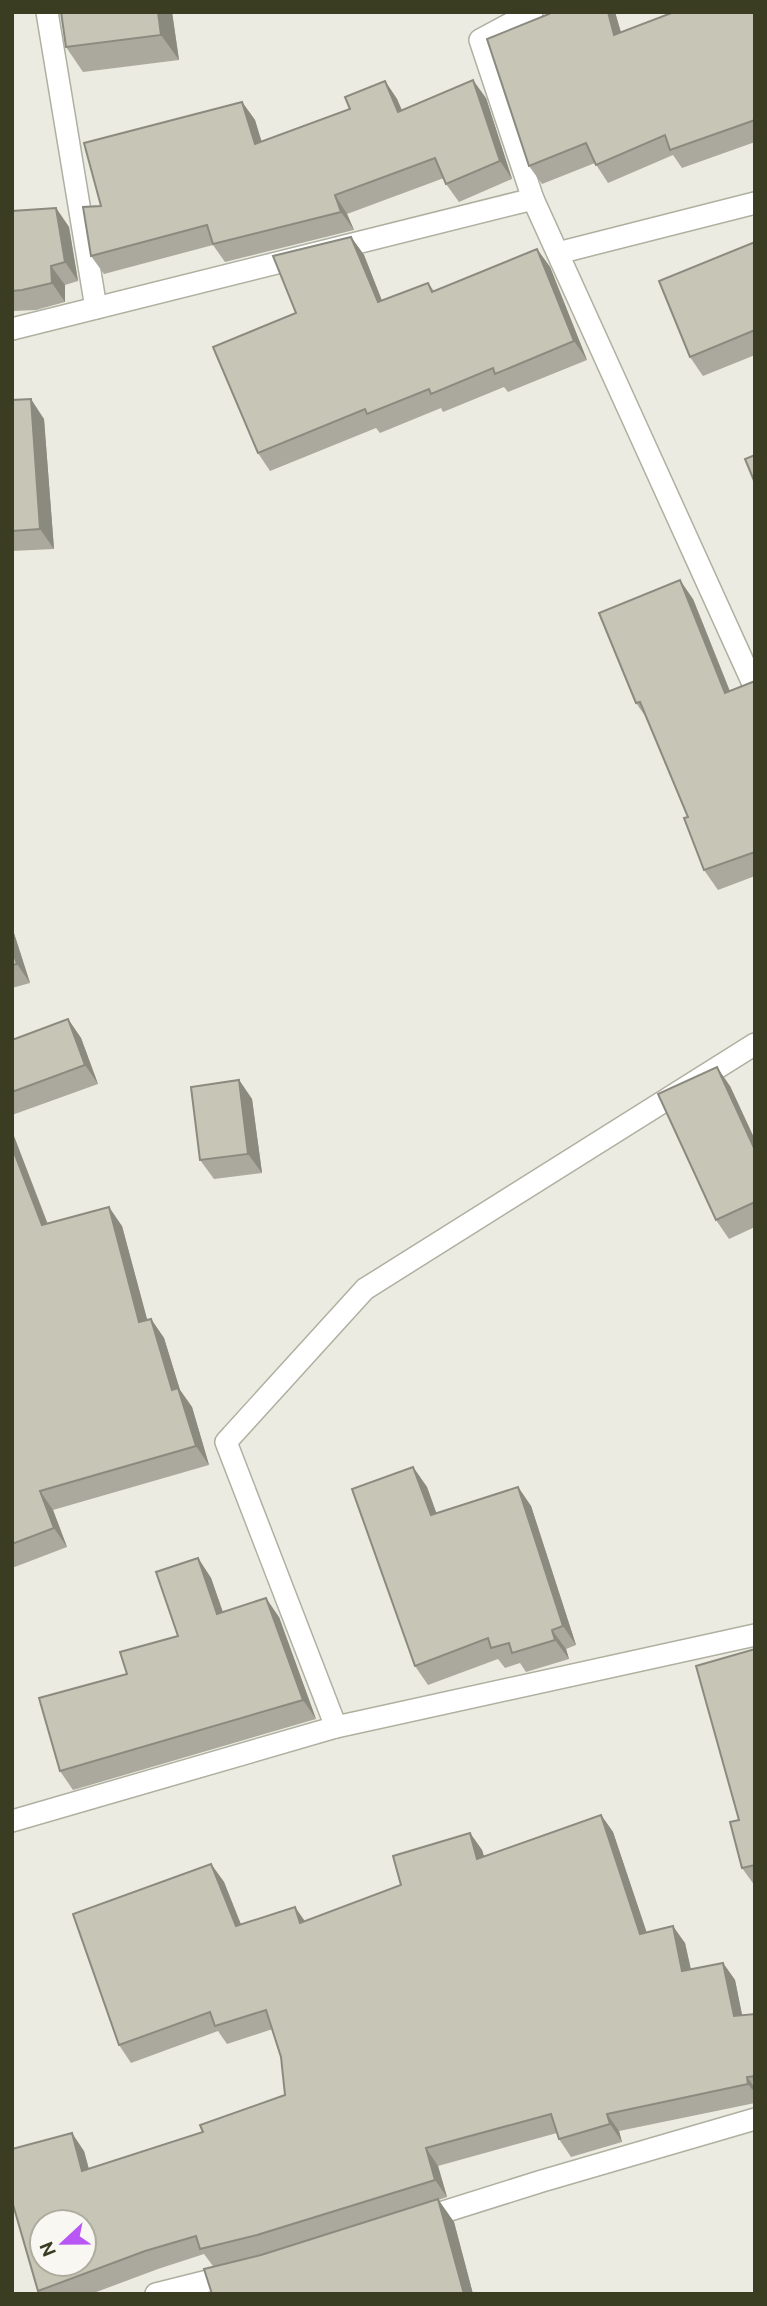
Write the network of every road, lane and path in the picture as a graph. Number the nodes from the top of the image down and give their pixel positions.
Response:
1 (47, 12) edge
2 (532, 12) edge
3 (533, 199) junction
4 (755, 203) edge
5 (558, 253) junction
6 (96, 308) junction
7 (12, 329) edge
8 (755, 688) edge
9 (755, 1044) edge
10 (755, 1635) edge
11 (336, 1727) junction
12 (12, 1821) edge
13 (755, 2119) edge
14 (401, 2225) edge
15 (260, 2268) edge
16 (156, 2294) edge

1 - 6 street
2 - 3 street
3 - 5 street
3 - 6 street
4 - 5 street
5 - 8 street
6 - 7 street
9 - 11 street
10 - 11 street
11 - 12 street
13 - 14 street
15 - 16 street

